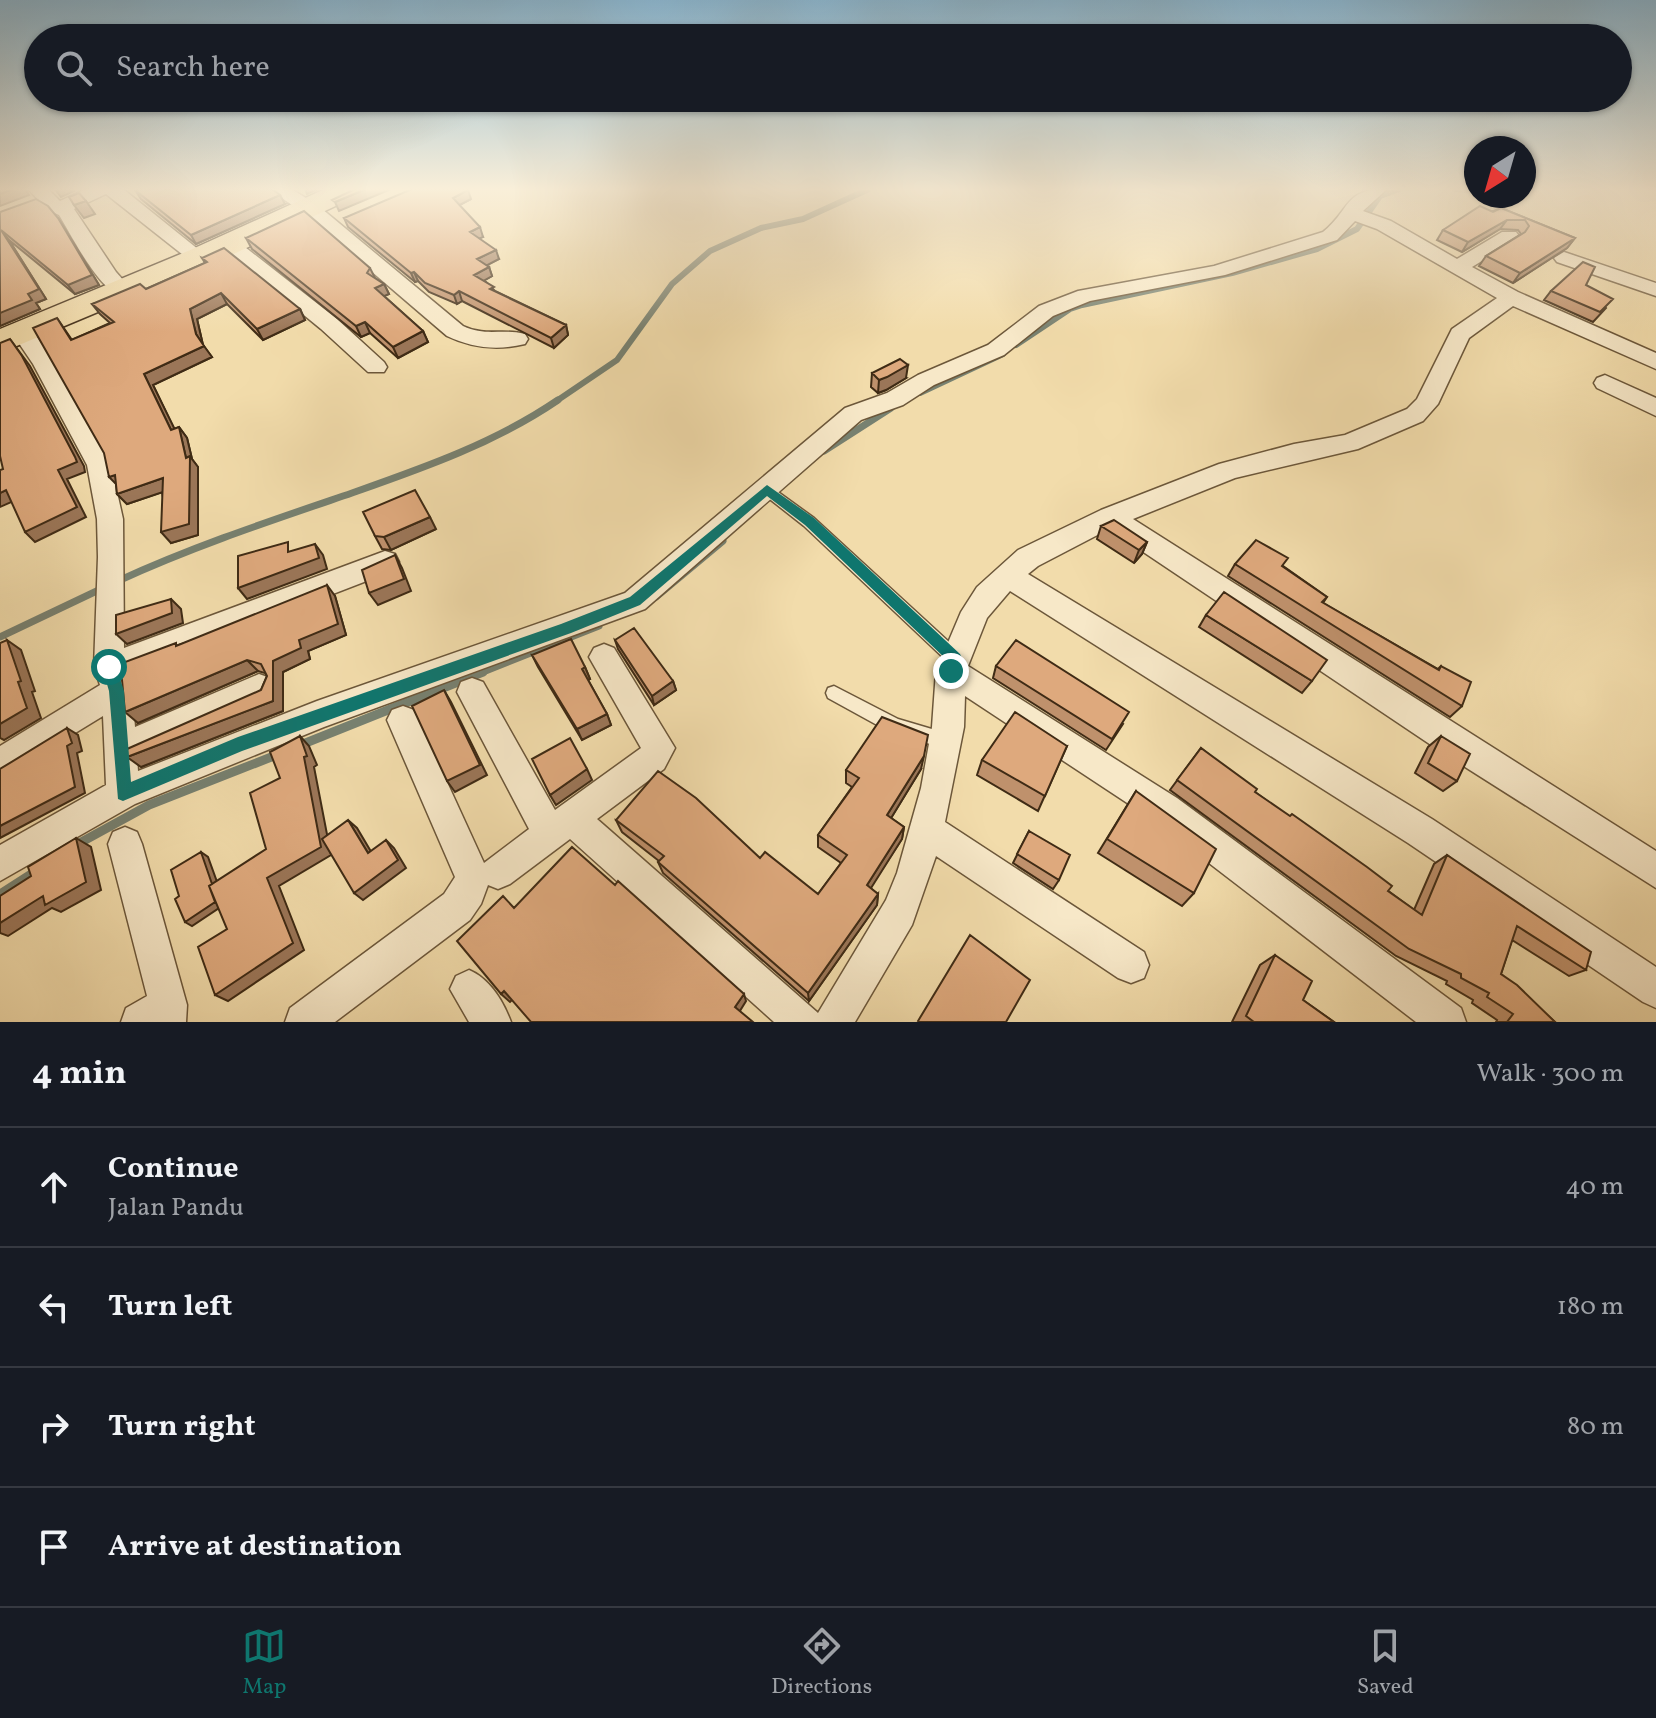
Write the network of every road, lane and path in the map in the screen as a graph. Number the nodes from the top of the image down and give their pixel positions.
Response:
1 (83, 237) edge
2 (172, 237) edge
3 (245, 237) edge
4 (345, 237) edge
5 (1326, 237) edge
6 (1406, 237) edge
7 (1508, 237) edge
8 (229, 244) junction
9 (199, 258) junction
10 (1564, 258) dead end
11 (1462, 265) junction
12 (1656, 290) edge
13 (123, 291) junction
14 (1511, 297) junction
15 (6, 339) edge
16 (517, 339) dead end
17 (1656, 362) edge
18 (376, 367) dead end
19 (1605, 383) dead end
20 (1656, 408) edge
21 (769, 491) junction
22 (1110, 517) junction
23 (385, 562) edge
24 (1008, 576) junction
25 (604, 657) dead end
26 (953, 665) junction
27 (113, 679) junction
28 (259, 688) edge
29 (472, 692) dead end
30 (834, 693) dead end
31 (403, 720) dead end
32 (946, 741) junction
33 (119, 749) junction
34 (0, 764) edge
35 (123, 793) junction
36 (560, 826) junction
37 (927, 830) junction
38 (125, 844) dead end
39 (0, 864) edge
40 (1656, 871) edge
41 (498, 872) dead end
42 (1131, 965) dead end
43 (469, 989) dead end
44 (1656, 989) edge
45 (158, 1016) edge
46 (304, 1022) edge
47 (492, 1022) edge
48 (803, 1022) edge
49 (834, 1022) edge
50 (1447, 1022) edge

1 - 13 street
2 - 9 street
3 - 8 main road
4 - 16 street
5 - 21 street
6 - 11 street
7 - 11 street
8 - 9 main road
8 - 18 street
9 - 13 main road
10 - 12 street
11 - 14 street
13 - 15 main road
14 - 17 street
14 - 22 street
15 - 27 street
19 - 20 street
21 - 26 lane
21 - 35 street
22 - 24 street
22 - 40 street
23 - 27 street
24 - 26 street
24 - 44 street
25 - 36 street
26 - 32 street
26 - 50 street
27 - 33 street
27 - 34 street
28 - 33 street
29 - 36 street
30 - 32 lane
31 - 46 street
32 - 37 street
33 - 35 street
35 - 39 street
36 - 41 street
36 - 48 street
37 - 42 street
37 - 49 street
38 - 45 street
43 - 47 street

